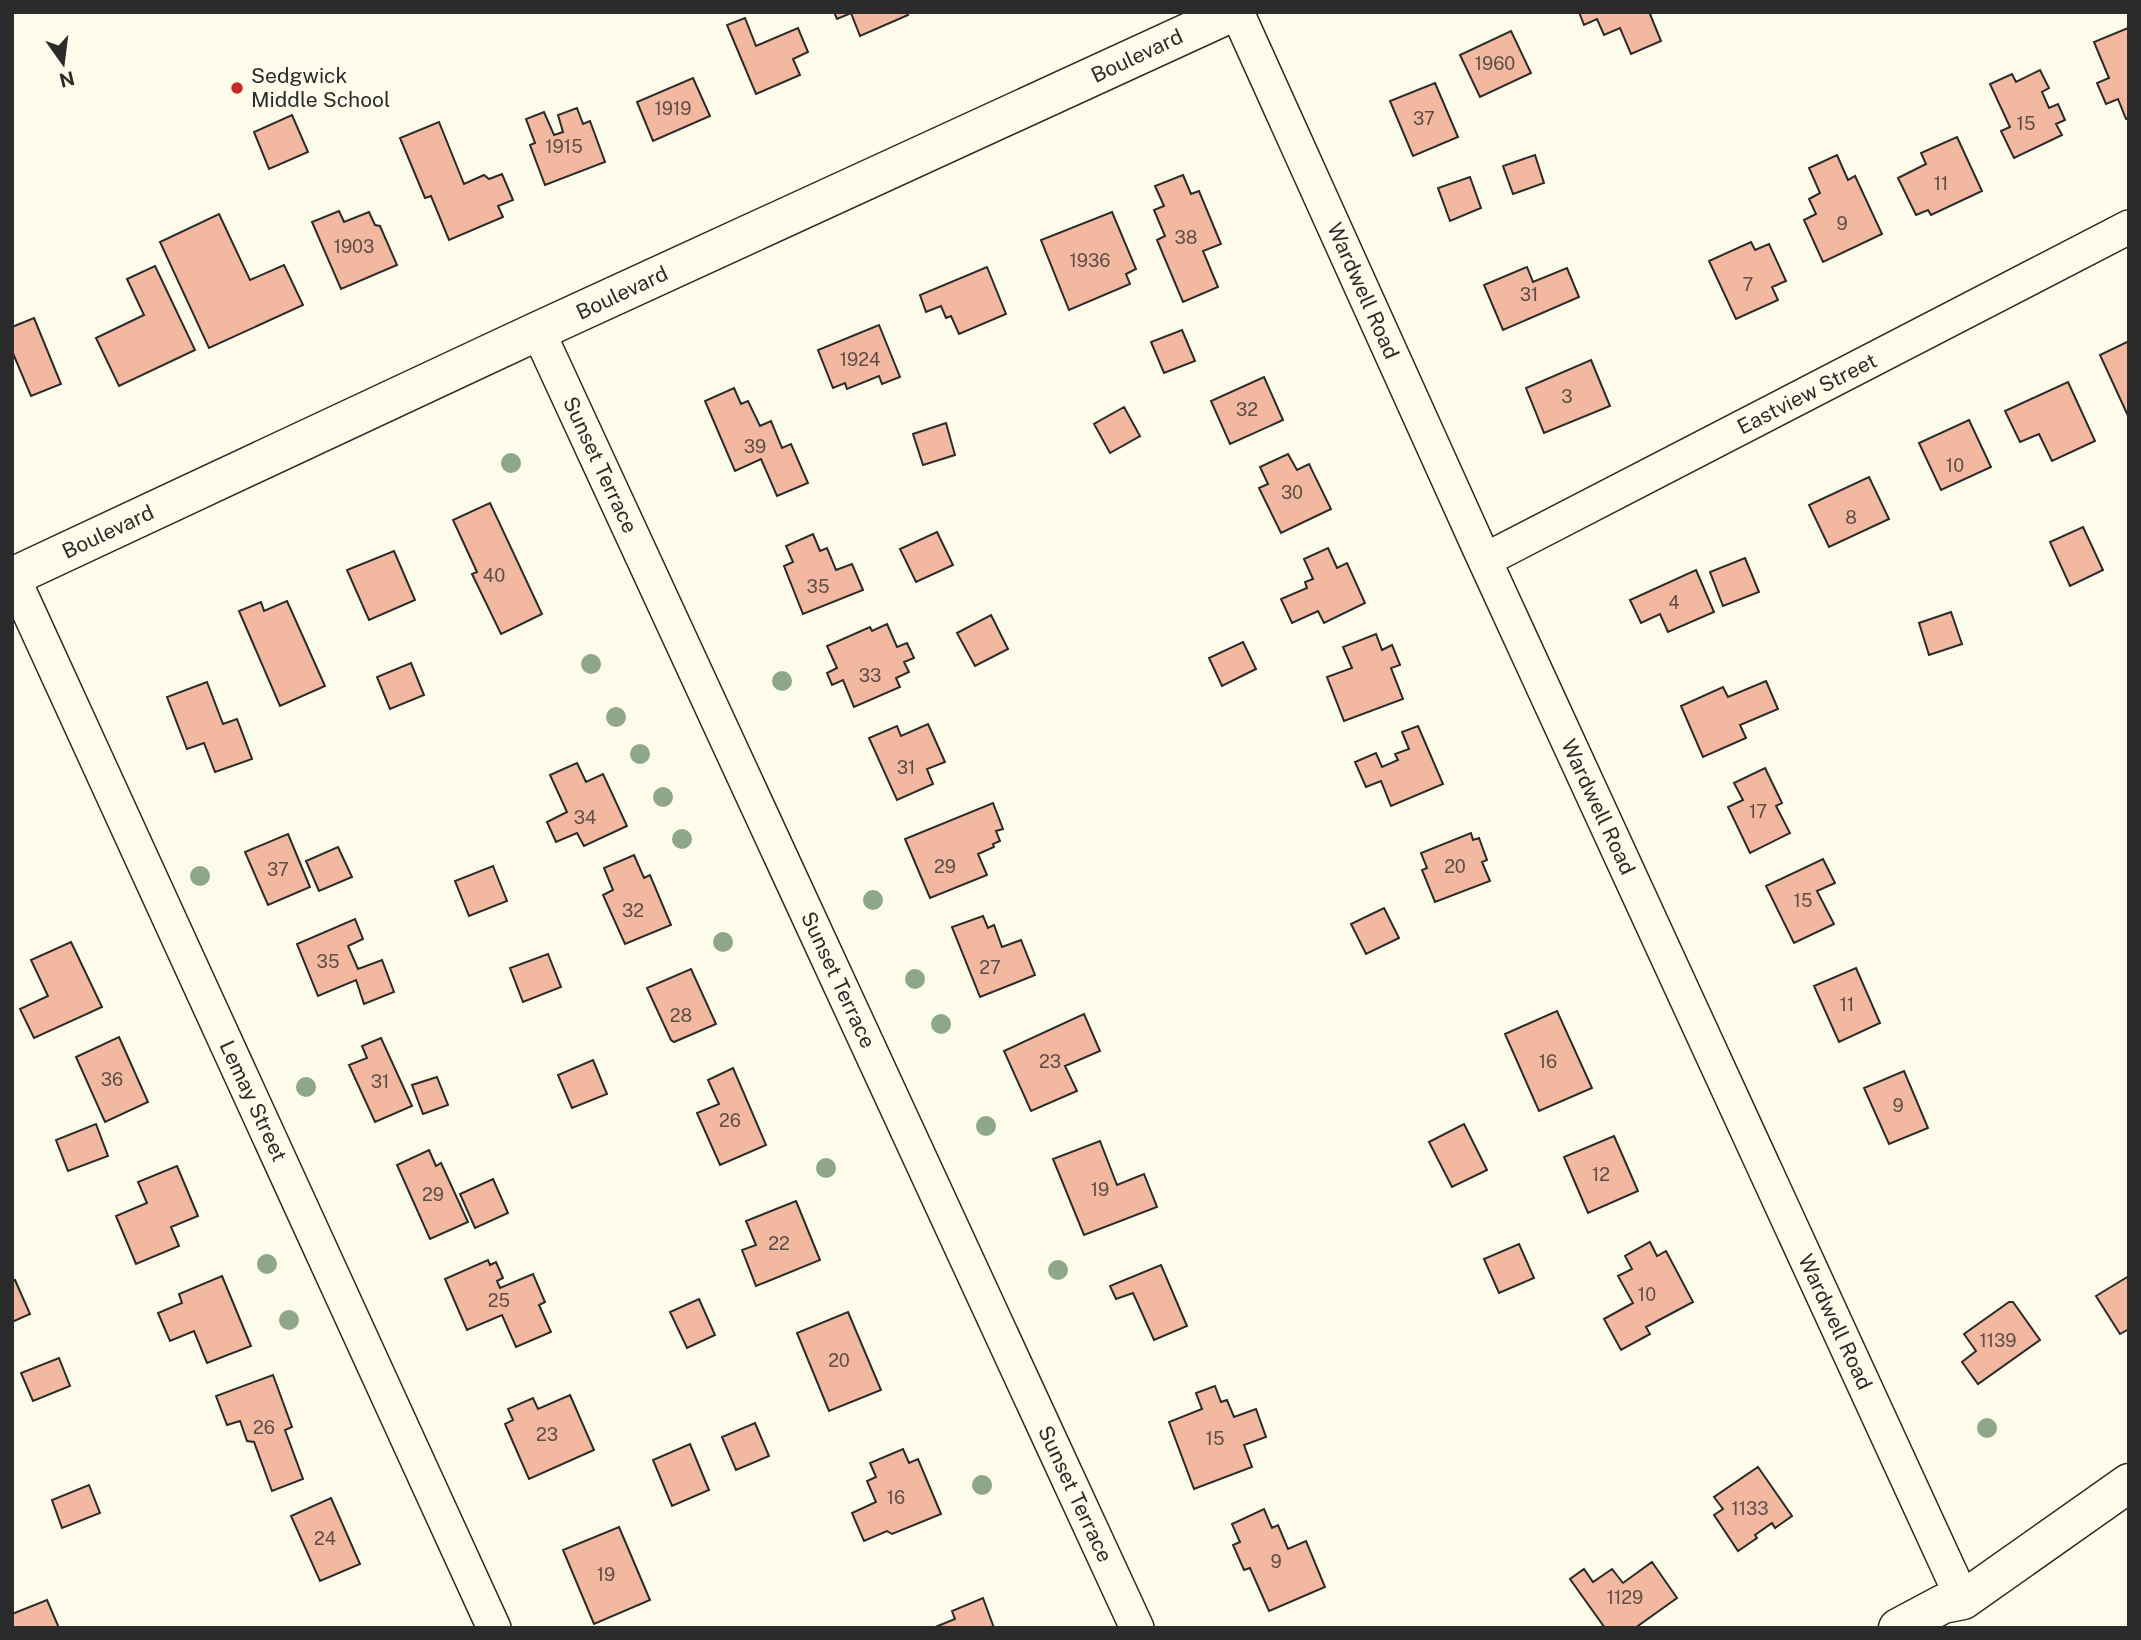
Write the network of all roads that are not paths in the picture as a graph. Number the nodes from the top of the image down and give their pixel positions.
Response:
1 (1235, 12) edge
2 (2129, 227) edge
3 (538, 331) junction
4 (1485, 560) junction
5 (12, 576) edge
6 (2129, 1483) edge
7 (1955, 1614) edge
8 (494, 1628) edge
9 (1137, 1628) edge
10 (1898, 1628) edge

1 - 3 main road, Boulevard
1 - 4 street, Wardwell Road
2 - 4 street, Eastview Street
3 - 5 main road, Boulevard
3 - 9 street, Sunset Terrace
4 - 7 street, Wardwell Road
5 - 8 street, Lemay Street
6 - 7 main road
7 - 10 main road

